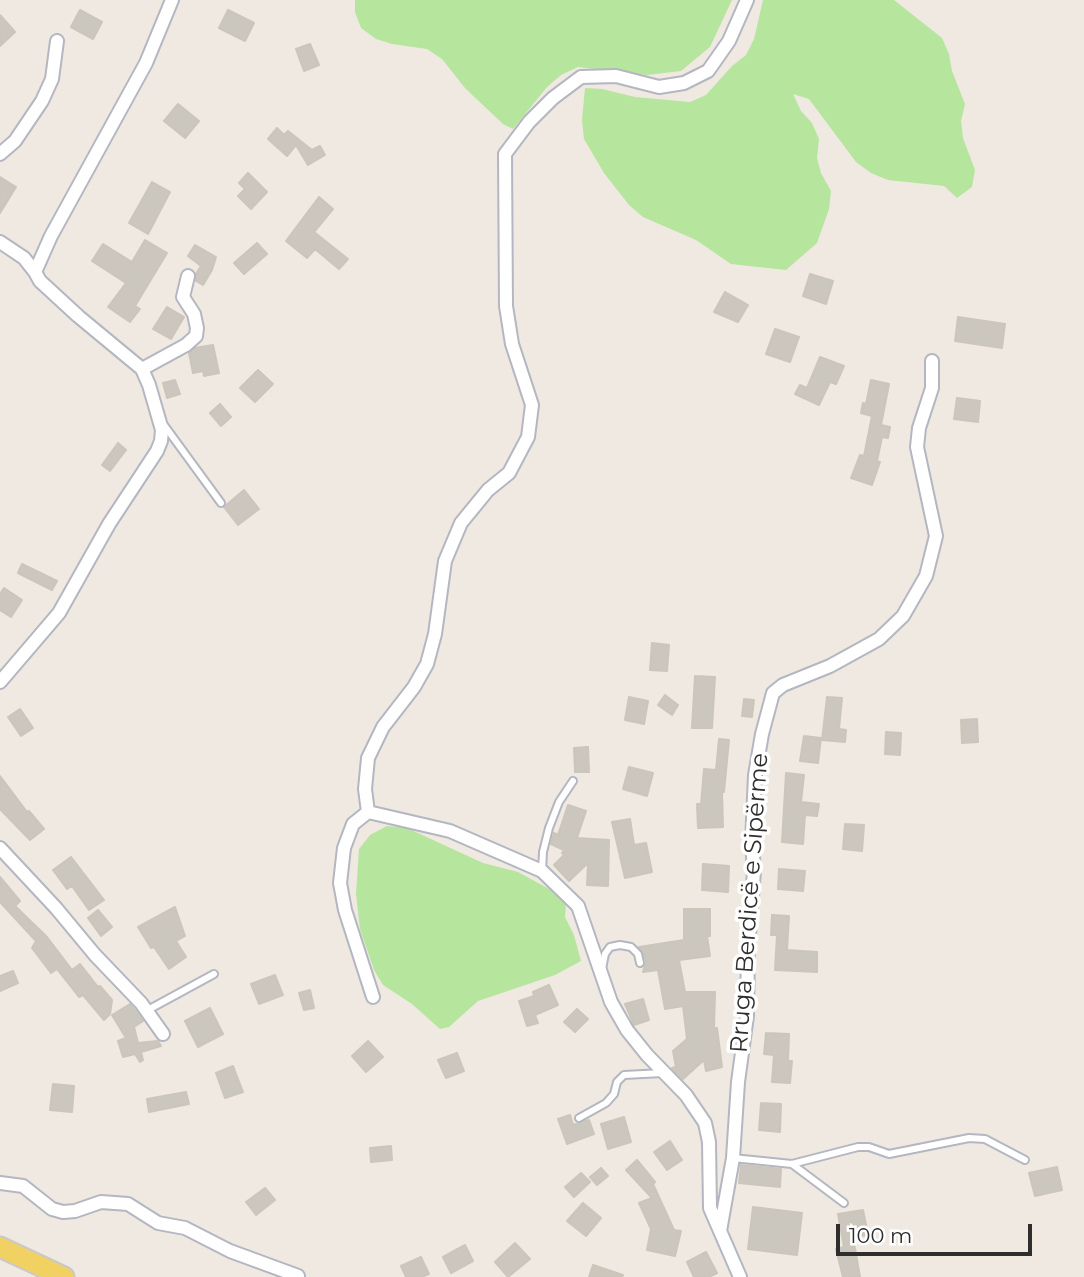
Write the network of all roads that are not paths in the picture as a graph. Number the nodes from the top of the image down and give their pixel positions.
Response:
1 (172, 0) edge
2 (747, 0) edge
3 (57, 41) dead end
4 (0, 154) edge
5 (0, 242) edge
6 (35, 272) junction
7 (188, 276) dead end
8 (932, 361) dead end
9 (142, 369) junction
10 (158, 418) junction
11 (221, 503) dead end
12 (0, 681) edge
13 (573, 781) dead end
14 (368, 812) junction
15 (0, 848) edge
16 (542, 871) junction
17 (640, 963) dead end
18 (214, 974) dead end
19 (601, 974) junction
20 (373, 997) dead end
21 (146, 1011) junction
22 (163, 1034) dead end
23 (665, 1073) junction
24 (579, 1118) dead end
25 (733, 1157) junction
26 (1026, 1160) dead end
27 (792, 1164) junction
28 (0, 1183) edge
29 (844, 1203) dead end
30 (720, 1231) junction
31 (0, 1247) edge
32 (298, 1276) edge
33 (64, 1277) edge
34 (740, 1277) edge

1 - 6 street
2 - 14 street
3 - 4 street
5 - 6 street
6 - 9 street
7 - 9 street
8 - 25 street, Rruga Berdicë e Sipërme
9 - 10 street
10 - 11 lane
10 - 12 street
13 - 16 lane
14 - 16 street
14 - 20 street
15 - 21 street
16 - 19 street
17 - 19 lane
18 - 21 lane
19 - 23 street
21 - 22 street
23 - 24 lane
23 - 30 street
25 - 27 lane
25 - 30 street, Rruga Berdicë e Sipërme
26 - 27 lane
27 - 29 lane
28 - 32 street
30 - 34 street
31 - 33 main road

